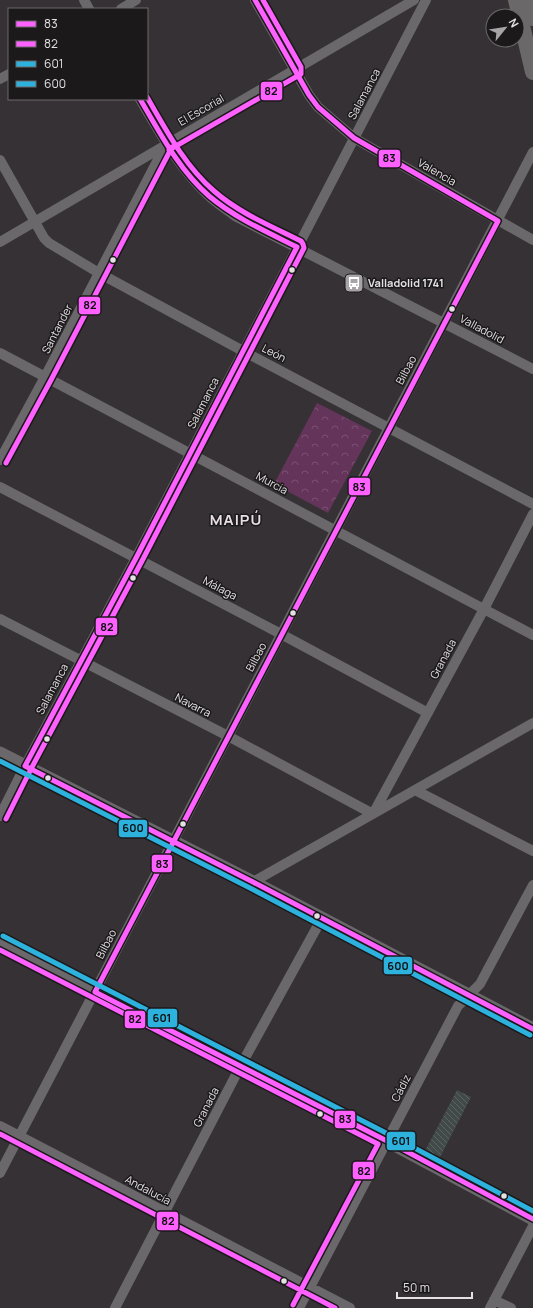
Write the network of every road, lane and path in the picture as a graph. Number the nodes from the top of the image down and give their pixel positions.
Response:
1 (136, 0) edge
2 (255, 0) edge
3 (414, 0) edge
4 (426, 0) edge
5 (516, 0) edge
6 (530, 0) edge
7 (123, 8) edge
8 (533, 18) edge
9 (295, 70) junction
10 (533, 72) edge
11 (141, 100) edge
12 (354, 138) junction
13 (166, 144) junction
14 (533, 152) edge
15 (0, 160) edge
16 (35, 221) junction
17 (498, 221) junction
18 (533, 240) edge
19 (0, 242) edge
20 (297, 247) junction
21 (99, 273) junction
22 (444, 323) junction
23 (243, 351) junction
24 (0, 353) edge
25 (533, 369) edge
26 (45, 377) junction
27 (389, 428) junction
28 (190, 454) junction
29 (0, 460) edge
30 (0, 487) edge
31 (533, 504) edge
32 (533, 514) edge
33 (336, 530) junction
34 (136, 558) junction
35 (484, 609) junction
36 (0, 620) edge
37 (281, 634) junction
38 (533, 635) edge
39 (81, 660) junction
40 (428, 713) junction
41 (533, 723) edge
42 (228, 736) junction
43 (0, 753) edge
44 (25, 766) junction
45 (415, 790) junction
46 (373, 814) junction
47 (0, 816) edge
48 (173, 841) junction
49 (533, 851) edge
50 (253, 882) junction
51 (533, 885) edge
52 (322, 918) junction
53 (0, 942) edge
54 (95, 992) junction
55 (469, 995) junction
56 (533, 1029) edge
57 (240, 1067) junction
58 (0, 1126) edge
59 (19, 1136) junction
60 (387, 1141) junction
61 (0, 1173) edge
62 (166, 1212) junction
63 (533, 1219) edge
64 (533, 1226) edge
65 (310, 1287) junction
66 (492, 1304) edge
67 (115, 1308) edge
68 (299, 1308) edge
69 (350, 1308) edge
70 (511, 1308) edge

1 - 7 street
2 - 9 street, Valencia
3 - 9 street, El Escorial
4 - 12 street, Salamanca
5 - 10 main road
6 - 8 main road
9 - 12 street, Valencia
9 - 13 street, El Escorial
11 - 13 street, Valladolid
12 - 17 street, Valencia
12 - 20 street, Salamanca
13 - 16 street, El Escorial
13 - 20 street, Valladolid
13 - 21 street, Santander
14 - 17 street, Bilbao
15 - 16 street, León
16 - 19 street, El Escorial
16 - 21 street, León
17 - 18 street, Valencia
17 - 22 street, Bilbao
20 - 22 street, Valladolid
20 - 23 street, Salamanca
21 - 23 street, León
21 - 26 street, Santander
22 - 25 street, Valladolid
22 - 27 street, Bilbao
23 - 27 street, León
23 - 28 street, Salamanca
24 - 26 street, Murcia
26 - 28 street, Murcia
26 - 29 street, Santander
27 - 31 street, León
27 - 33 street, Bilbao
28 - 33 street, Murcia
28 - 34 street, Salamanca
30 - 34 street, Málaga
32 - 35 street, Granada
33 - 35 street, Murcia
33 - 37 street, Bilbao
34 - 37 street, Málaga
34 - 39 street, Salamanca
35 - 38 street, Murcia
35 - 40 street, Granada
36 - 39 street, Navarra
37 - 40 street, Málaga
37 - 42 street, Bilbao
39 - 42 street, Navarra
39 - 44 street, Salamanca
40 - 46 street, Granada
41 - 45 street
42 - 46 street, Navarra
42 - 48 street, Bilbao
43 - 44 street
44 - 47 street, Salamanca
44 - 48 street
45 - 46 street
45 - 49 street
46 - 50 street
48 - 50 street
48 - 54 street, Bilbao
50 - 52 street
51 - 55 street, Cádiz
52 - 55 street
52 - 57 street, Granada
53 - 54 street
54 - 57 street
54 - 59 street, Bilbao
55 - 56 street
55 - 60 street, Cádiz
57 - 60 street
57 - 62 street, Granada
58 - 59 street, Andalucía
59 - 61 street, Bilbao
59 - 62 street, Andalucía
60 - 63 street
60 - 65 street, Cádiz
62 - 65 street, Andalucía
62 - 67 street, Granada
64 - 66 street
65 - 68 street, Cádiz
65 - 69 street, Andalucía
66 - 70 street

